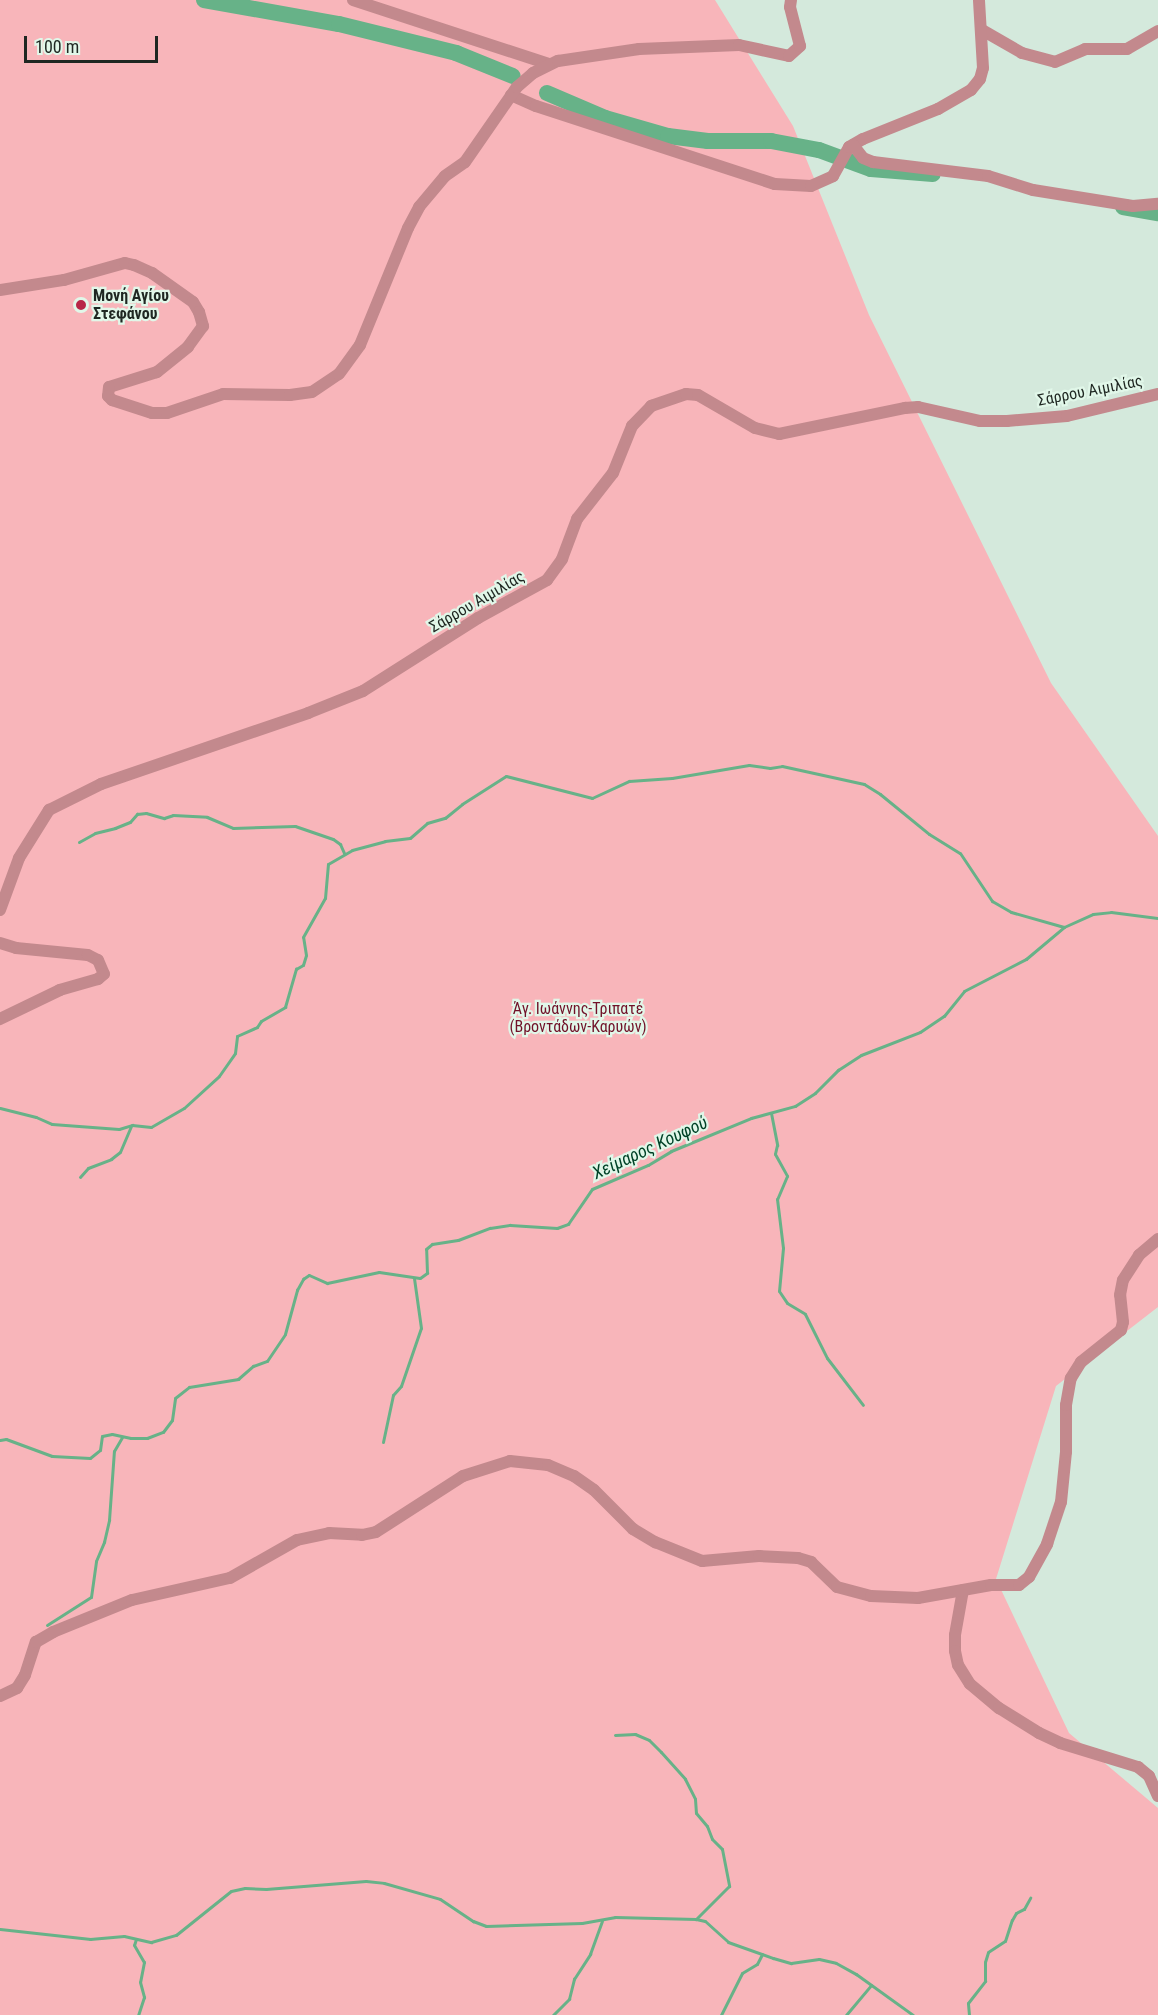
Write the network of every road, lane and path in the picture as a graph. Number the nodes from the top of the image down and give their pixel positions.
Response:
1 (353, 0) edge
2 (791, 0) edge
3 (979, 0) edge
4 (982, 30) junction
5 (1158, 31) edge
6 (545, 66) junction
7 (514, 91) junction
8 (850, 148) junction
9 (1158, 204) edge
10 (0, 290) edge
11 (1158, 394) edge
12 (0, 910) edge
13 (0, 943) edge
14 (0, 1019) edge
15 (1158, 1239) edge
16 (963, 1590) junction
17 (0, 1696) edge
18 (1158, 1796) edge

1 - 6 street
2 - 6 street
3 - 4 street
4 - 5 street
4 - 8 street
6 - 7 street
7 - 8 street
7 - 10 street
8 - 9 street
11 - 12 street, Σάρρου Αιμιλίας
13 - 14 street
15 - 16 street
16 - 17 street
16 - 18 street

